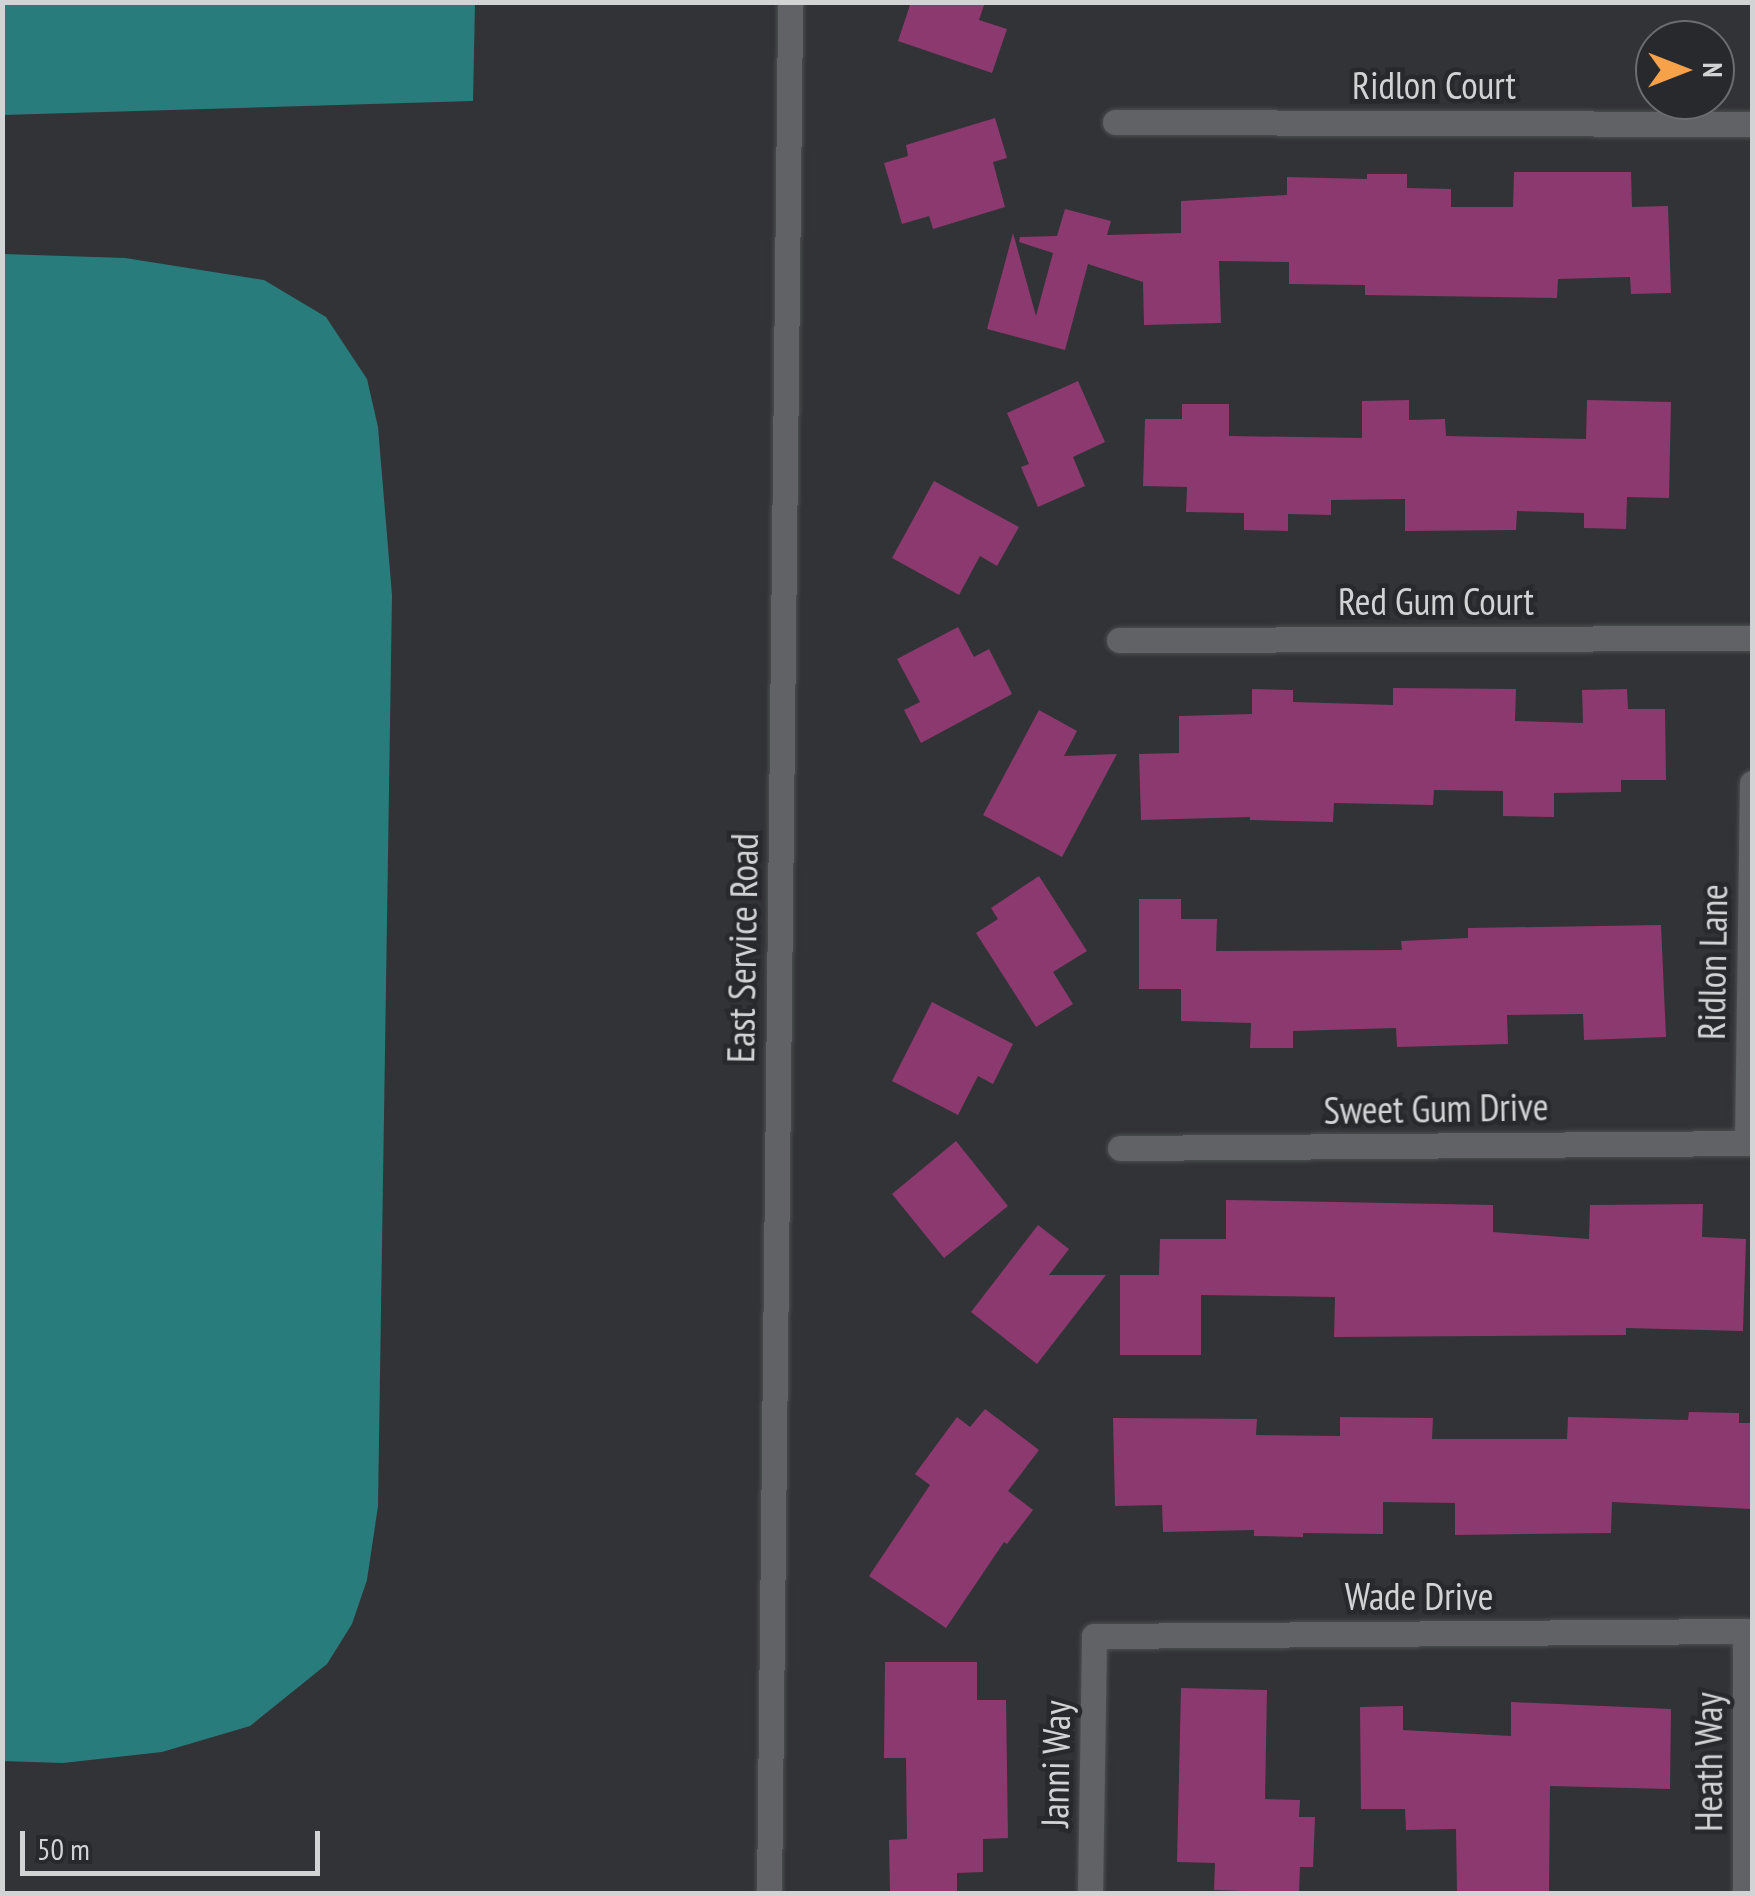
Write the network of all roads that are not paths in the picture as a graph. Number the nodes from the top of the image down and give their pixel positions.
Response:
1 (790, 2) edge
2 (1115, 122) dead end
3 (1752, 124) edge
4 (1752, 638) edge
5 (1120, 640) dead end
6 (1752, 783) edge
7 (1750, 1142) edge
8 (1120, 1148) dead end
9 (1745, 1631) joint
10 (1094, 1636) joint
11 (769, 1894) edge
12 (1090, 1894) edge
13 (1745, 1894) edge

1 - 11 street, East Service Road
2 - 3 street, Ridlon Court
4 - 5 street, Red Gum Court
6 - 7 street, Ridlon Lane
7 - 8 street, Sweet Gum Drive
9 - 10 street, Wade Drive
9 - 13 street, Heath Way
10 - 12 street, Janni Way

